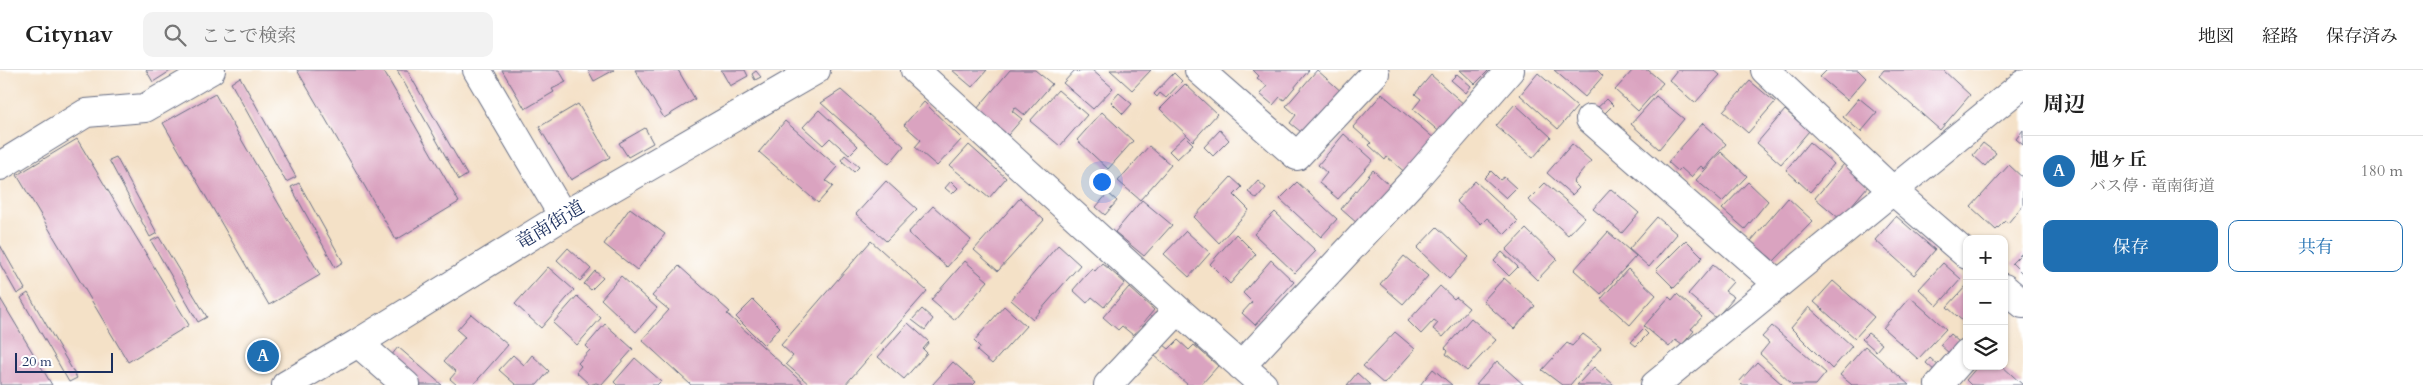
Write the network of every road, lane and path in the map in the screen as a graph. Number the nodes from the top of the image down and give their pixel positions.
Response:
1 (211, 70) edge
2 (477, 70) edge
3 (816, 70) edge
4 (914, 70) edge
5 (1199, 70) edge
6 (1510, 70) edge
7 (1765, 70) edge
8 (1375, 73) dead end
9 (2023, 84) edge
10 (1590, 119) dead end
11 (0, 166) edge
12 (1892, 190) junction
13 (563, 216) junction
14 (1963, 252) edge
15 (1778, 284) junction
16 (1178, 310) junction
17 (358, 343) junction
18 (1963, 357) edge
19 (1242, 366) junction
20 (286, 385) edge
21 (406, 385) edge
22 (1108, 385) edge
23 (1263, 385) edge
24 (1655, 385) edge
25 (1938, 385) edge

1 - 11 street
2 - 13 street
3 - 13 street, 竜南街道
4 - 16 street
5 - 8 street
6 - 19 street
7 - 12 street
9 - 12 street
10 - 15 street
12 - 14 street
12 - 15 street
13 - 17 street, 竜南街道
15 - 24 street
16 - 19 street
16 - 22 street
17 - 20 street, 竜南街道
17 - 21 street
18 - 25 street
19 - 23 street

